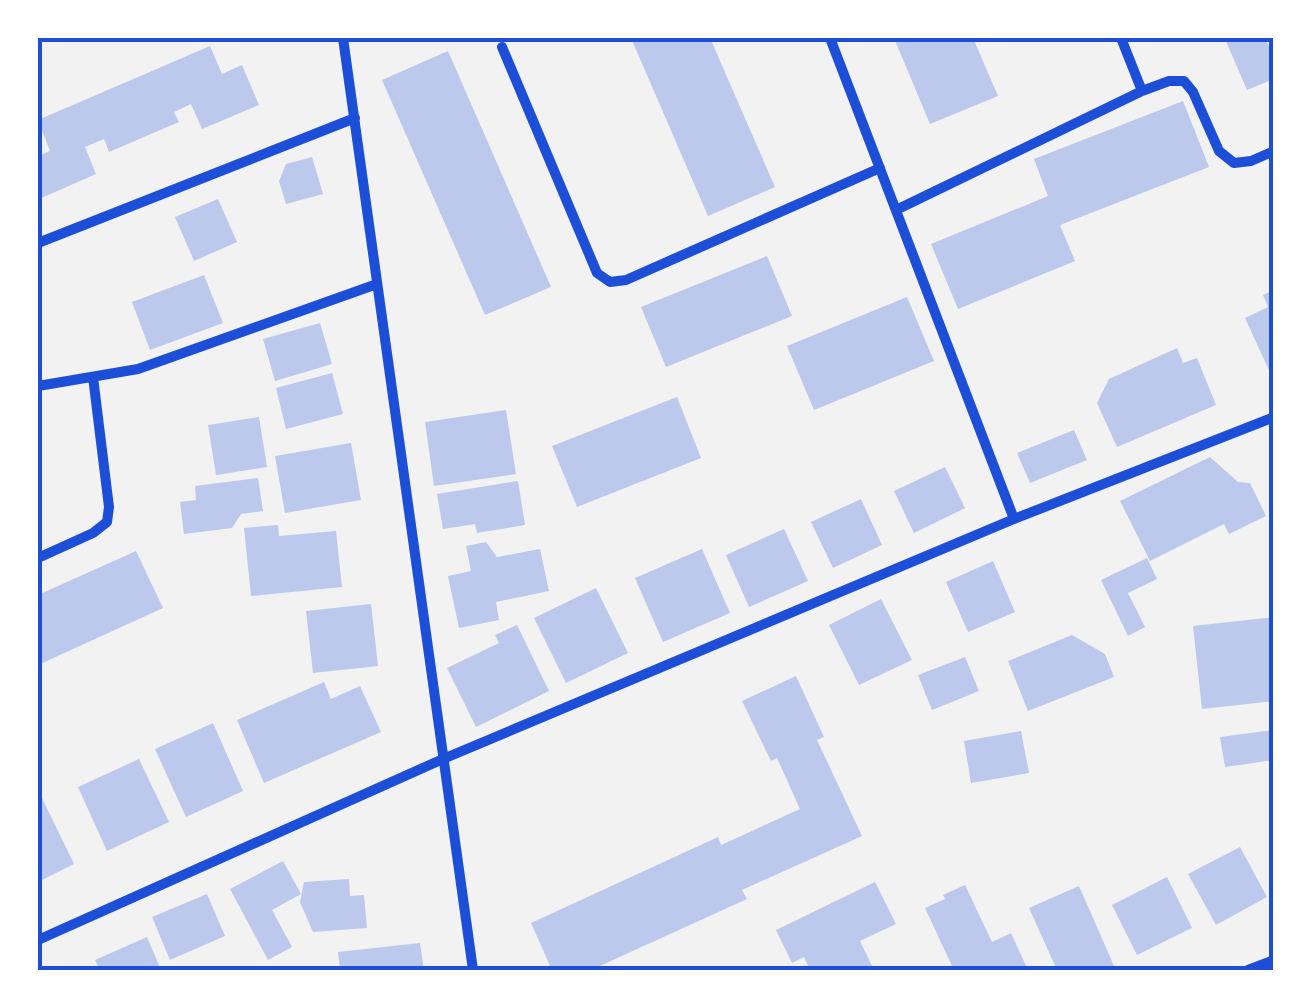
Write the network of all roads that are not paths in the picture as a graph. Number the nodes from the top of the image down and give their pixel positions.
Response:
1 (343, 38) edge
2 (830, 38) edge
3 (1121, 38) edge
4 (502, 48) dead end
5 (1142, 92) junction
6 (355, 118) junction
7 (1274, 151) edge
8 (880, 168) junction
9 (896, 210) junction
10 (38, 242) edge
11 (378, 284) junction
12 (94, 377) junction
13 (38, 386) edge
14 (1274, 417) edge
15 (1014, 519) junction
16 (38, 558) edge
17 (442, 759) junction
18 (38, 940) edge
19 (1274, 960) edge
20 (473, 970) edge
21 (1248, 970) edge

1 - 6 street
2 - 8 street
3 - 5 street
4 - 8 street
5 - 7 street
5 - 9 street
6 - 10 street
6 - 11 street
8 - 9 street
9 - 15 street
11 - 12 street
11 - 17 street
12 - 13 street
12 - 16 street
14 - 15 street
15 - 17 street
17 - 18 street
17 - 20 street
19 - 21 street

